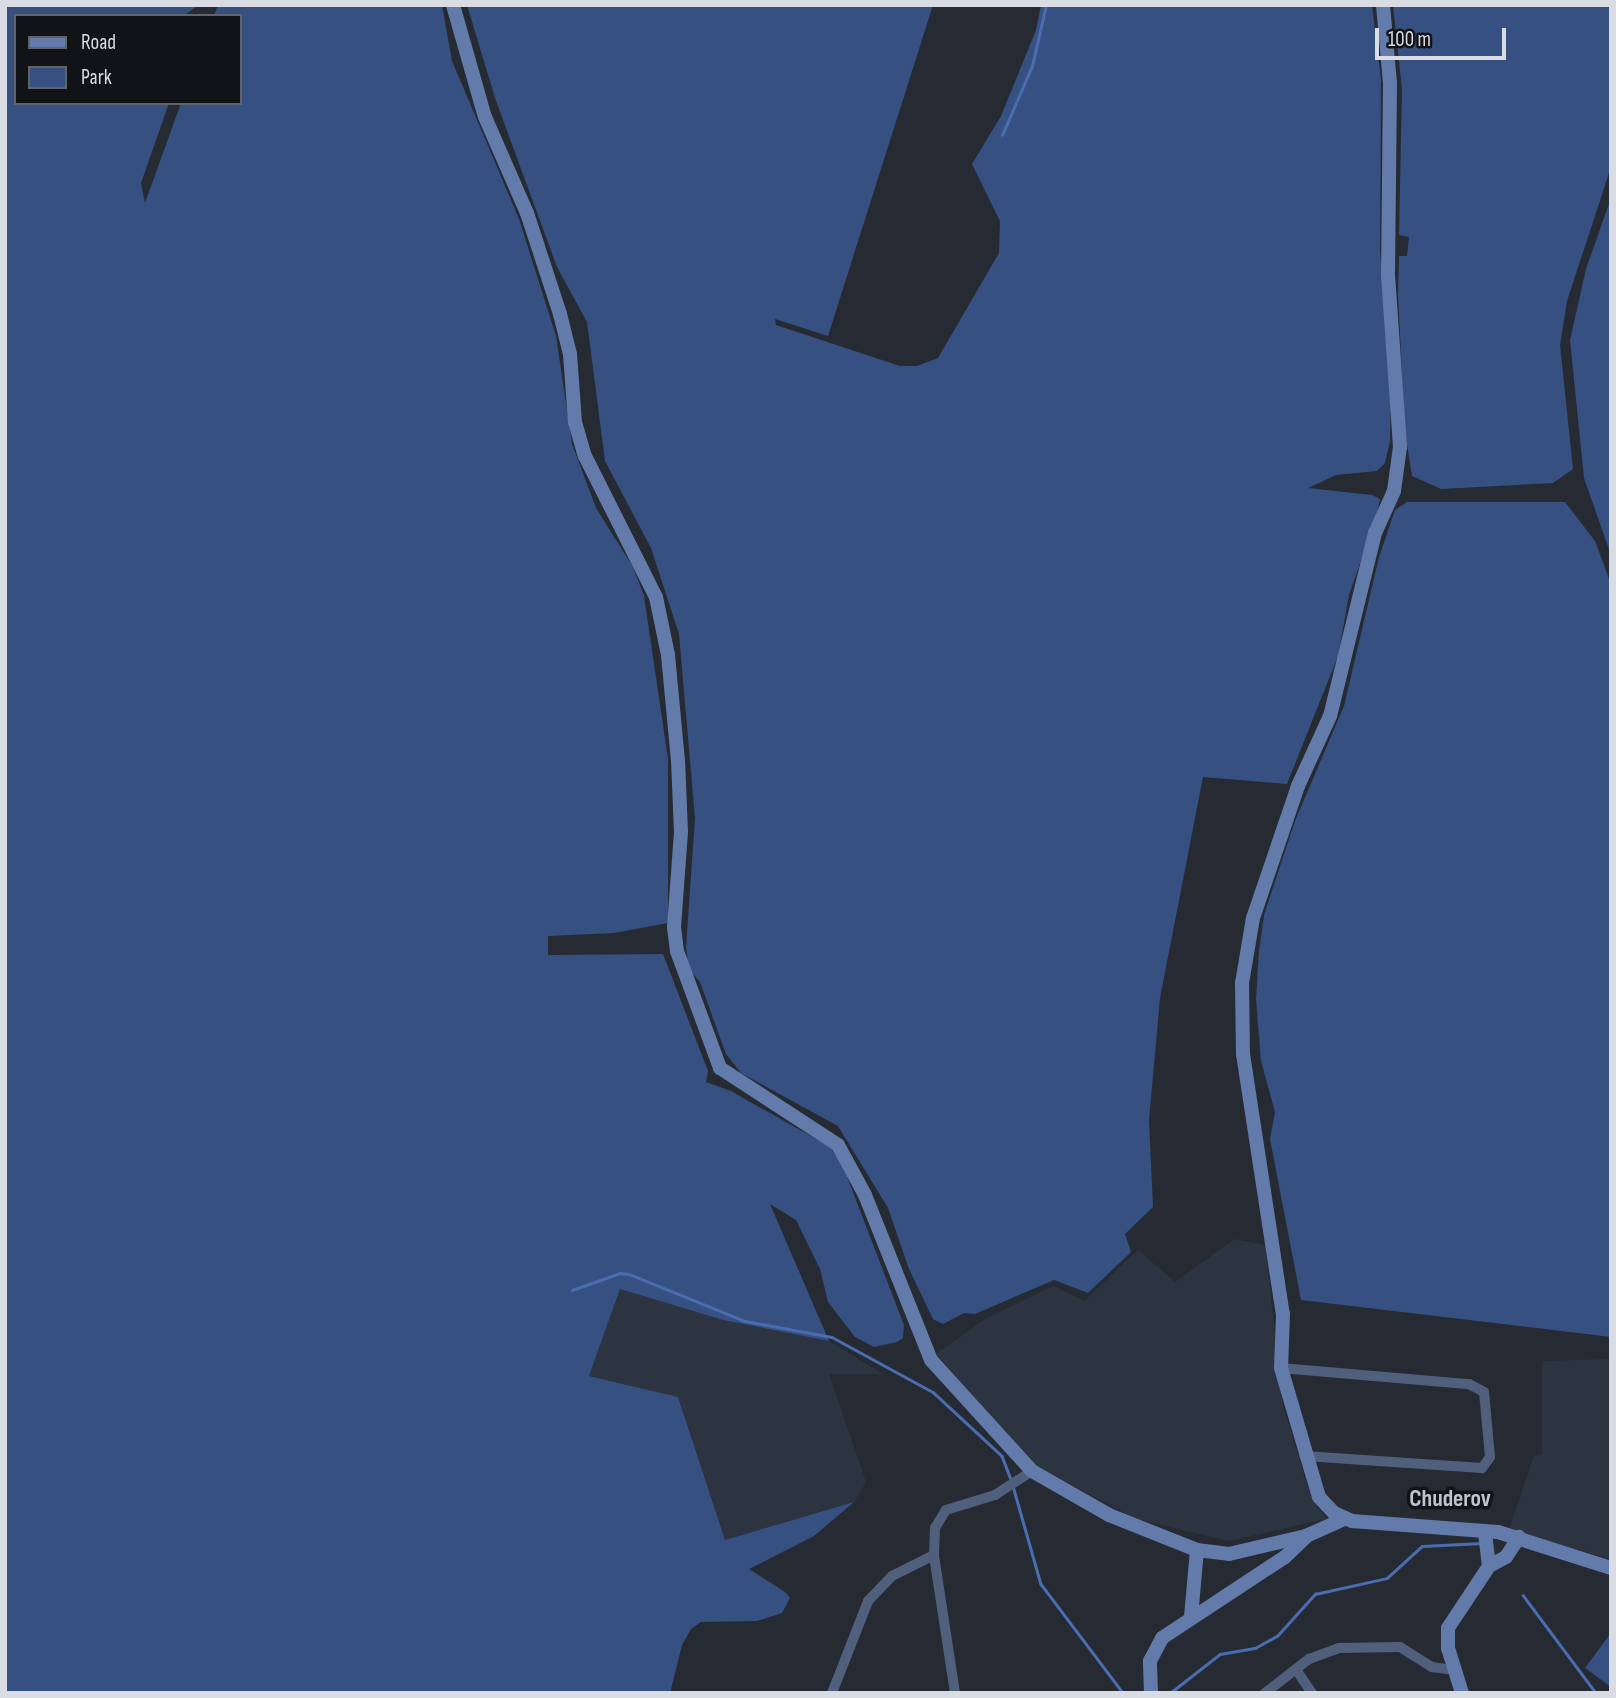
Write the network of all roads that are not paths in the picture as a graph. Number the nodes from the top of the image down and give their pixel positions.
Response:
1 (453, 5) edge
2 (1383, 5) edge
3 (1280, 1368) junction
4 (1304, 1457) junction
5 (1031, 1471) junction
6 (1344, 1519) junction
7 (1308, 1535) junction
8 (1519, 1538) junction
9 (1197, 1550) junction
10 (1492, 1551) junction
11 (934, 1555) junction
12 (1611, 1568) edge
13 (1191, 1617) junction
14 (1453, 1670) junction
15 (1297, 1671) junction
16 (832, 1693) edge
17 (955, 1693) edge
18 (1151, 1693) edge
19 (1265, 1693) edge
20 (1312, 1693) edge
21 (1462, 1693) edge

1 - 5 street
2 - 3 street
3 - 4 street
3 - 4 street
4 - 6 street
5 - 9 street
5 - 11 street
6 - 7 street
6 - 10 street
7 - 9 street
7 - 13 street
8 - 10 street
8 - 10 street
8 - 12 street
9 - 13 street
10 - 14 street
11 - 16 street
11 - 17 street
13 - 18 street
14 - 15 street
14 - 21 street
15 - 19 street
15 - 20 street

